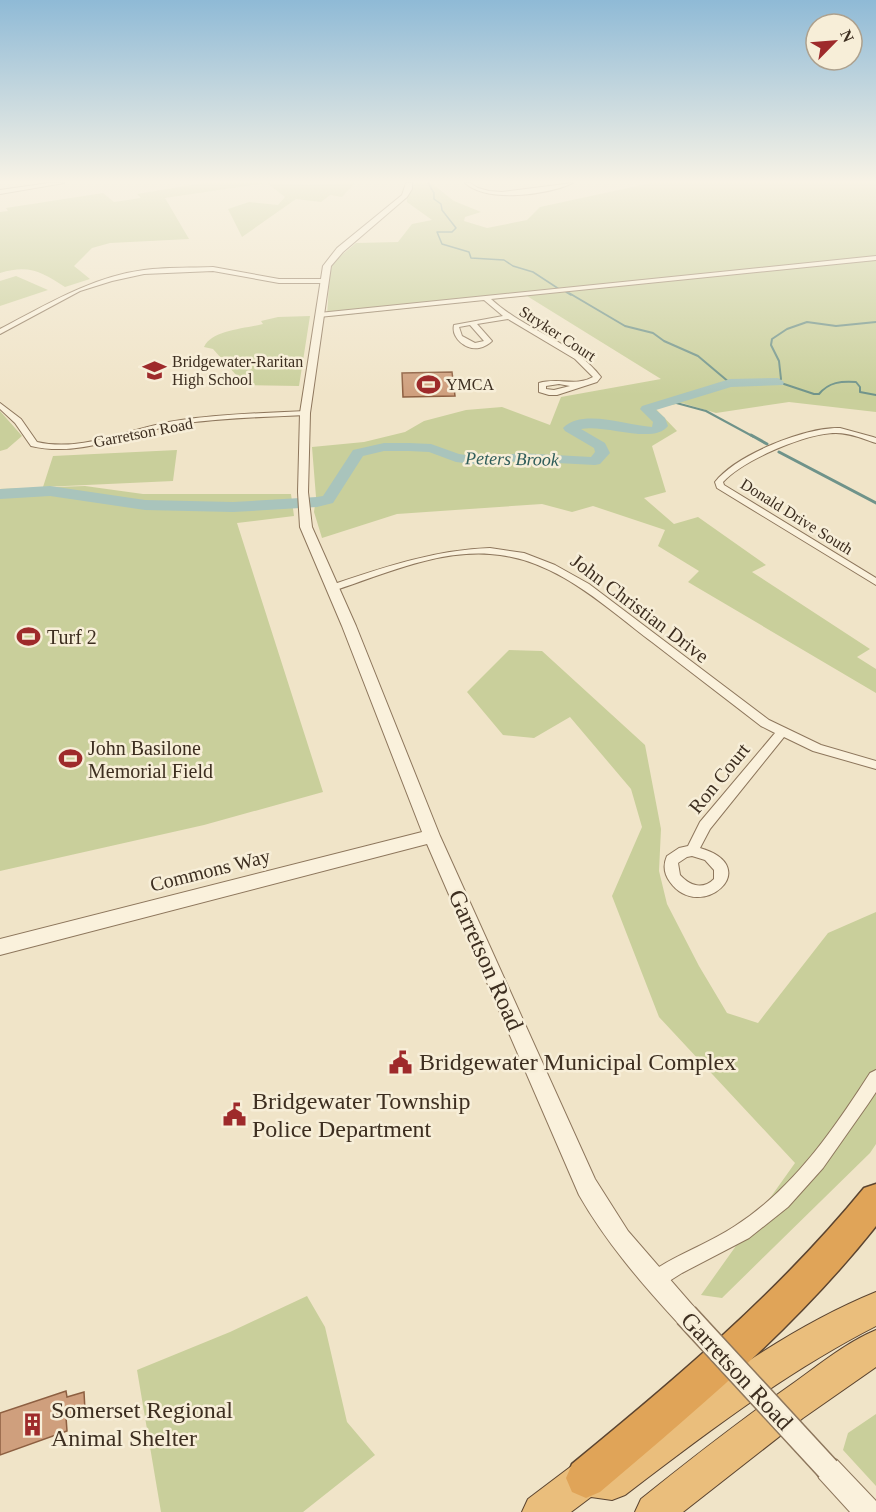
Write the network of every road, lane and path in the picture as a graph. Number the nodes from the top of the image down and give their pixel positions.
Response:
1 (337, 254) edge
2 (876, 258) edge
3 (325, 281) junction
4 (487, 298) junction
5 (319, 315) junction
6 (509, 317) junction
7 (472, 322) junction
8 (0, 332) edge
9 (577, 386) dead end
10 (0, 405) edge
11 (304, 413) junction
12 (876, 441) edge
13 (876, 582) edge
14 (332, 588) junction
15 (782, 732) junction
16 (876, 765) edge
17 (432, 836) junction
18 (693, 851) dead end
19 (0, 947) edge
20 (876, 1078) edge
21 (876, 1200) edge
22 (656, 1281) junction
23 (876, 1308) edge
24 (876, 1347) edge
25 (586, 1478) junction
26 (541, 1512) edge
27 (654, 1512) edge
28 (868, 1512) edge

1 - 3 street, Garretson Road
2 - 4 street
3 - 5 street, Garretson Road
3 - 8 street
4 - 5 street
4 - 6 street, Stryker Court
5 - 11 street, Garretson Road
6 - 7 street
6 - 9 street, Stryker Court
7 - 7 street
10 - 11 street, Garretson Road
11 - 14 street, Garretson Road
12 - 13 street, Donald Drive South
14 - 15 street, John Christian Drive
14 - 17 street, Garretson Road
15 - 16 street, John Christian Drive
15 - 18 street, Ron Court
17 - 19 street, Commons Way
17 - 22 street, Garretson Road
20 - 22 street
21 - 25 highway
22 - 28 street, Garretson Road, bridge
23 - 25 highway
24 - 27 highway
25 - 26 highway

